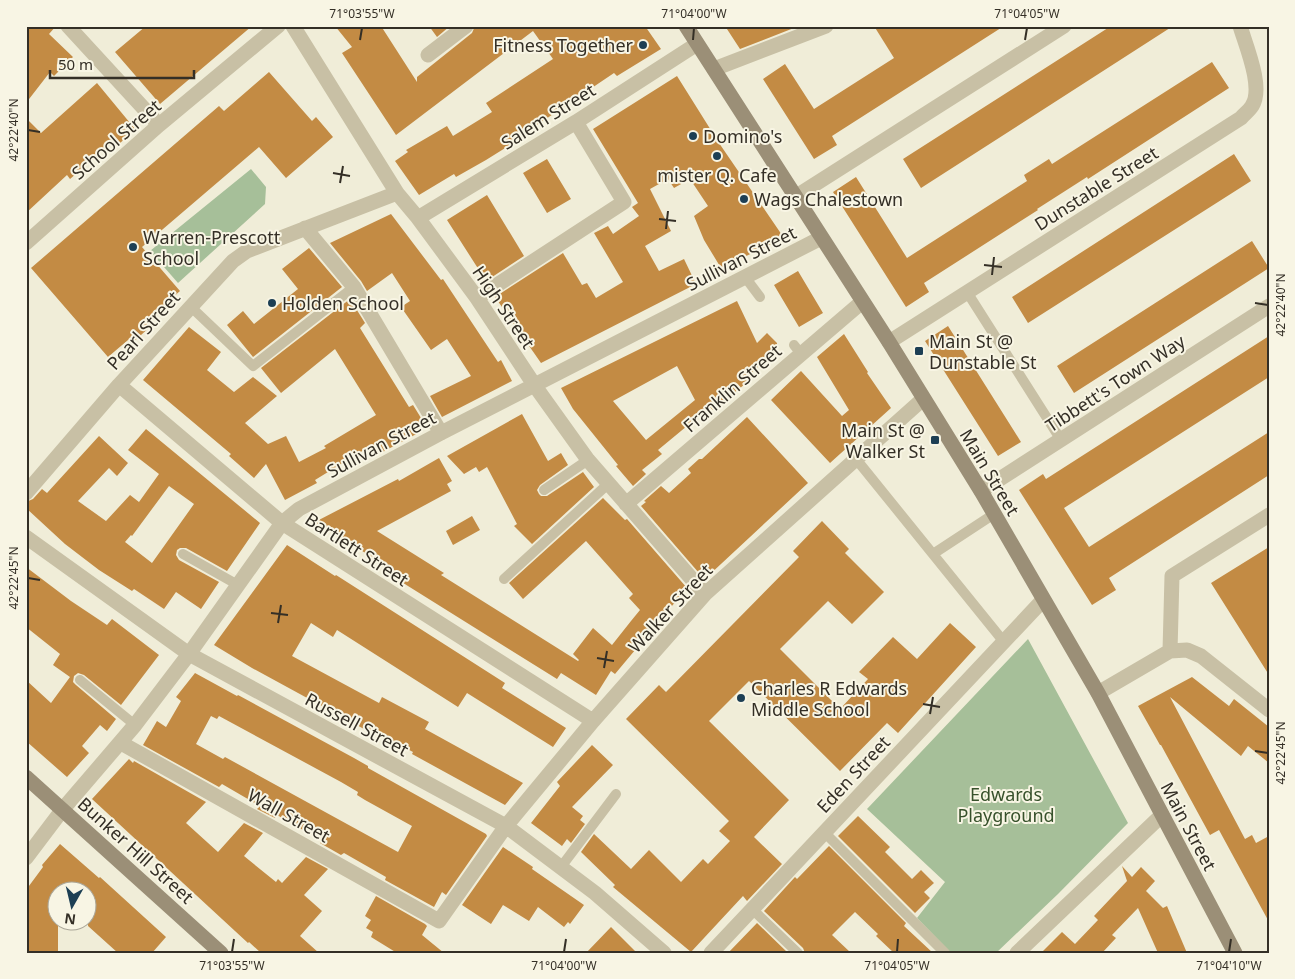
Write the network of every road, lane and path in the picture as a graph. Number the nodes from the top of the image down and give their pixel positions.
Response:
1 (68, 26) edge
2 (278, 26) edge
3 (293, 26) edge
4 (466, 26) edge
5 (686, 26) edge
6 (826, 26) edge
7 (1064, 26) edge
8 (1240, 26) edge
9 (697, 44) junction
10 (428, 55) dead end
11 (714, 69) junction
12 (576, 122) junction
13 (159, 125) junction
14 (397, 192) junction
15 (795, 197) junction
16 (418, 218) junction
17 (305, 228) junction
18 (820, 238) junction
19 (26, 243) edge
20 (745, 277) junction
21 (354, 286) junction
22 (967, 292) junction
23 (760, 297) dead end
24 (477, 298) junction
25 (862, 302) junction
26 (190, 306) junction
27 (1269, 306) edge
28 (889, 342) junction
29 (119, 385) junction
30 (535, 386) junction
31 (923, 399) junction
32 (441, 433) junction
33 (1061, 440) junction
34 (856, 458) junction
35 (588, 460) junction
36 (608, 484) junction
37 (544, 490) dead end
38 (981, 491) junction
39 (26, 493) edge
40 (626, 504) junction
41 (994, 514) junction
42 (1269, 515) edge
43 (282, 523) junction
44 (26, 536) edge
45 (183, 554) dead end
46 (933, 554) junction
47 (504, 579) dead end
48 (238, 585) junction
49 (705, 594) junction
50 (1044, 600) junction
51 (1004, 642) junction
52 (1170, 651) junction
53 (189, 654) junction
54 (80, 680) dead end
55 (1098, 693) junction
56 (1269, 710) edge
57 (593, 721) junction
58 (135, 725) junction
59 (121, 743) junction
60 (26, 777) edge
61 (616, 794) dead end
62 (63, 809) junction
63 (1162, 815) junction
64 (506, 826) junction
65 (824, 832) junction
66 (26, 858) edge
67 (561, 867) junction
68 (752, 909) junction
69 (439, 921) joint
70 (221, 953) edge
71 (664, 953) edge
72 (711, 953) edge
73 (798, 953) edge
74 (945, 953) edge
75 (1017, 953) edge
76 (1235, 953) edge

1 - 13 street
2 - 13 street, School Street
3 - 14 street, High Street
4 - 10 street
5 - 9 main road, Main Street
6 - 11 street
7 - 15 street
8 - 22 street, Dunstable Street
9 - 11 main road, Main Street
9 - 12 street, Salem Street
11 - 15 main road, Main Street
12 - 16 street, Salem Street
12 - 24 street
13 - 19 street, School Street
14 - 16 street, High Street
14 - 17 street, Pearl Street
15 - 18 main road, Main Street
16 - 24 street, High Street
17 - 21 street
17 - 26 street, Pearl Street
18 - 20 street, Sullivan Street
18 - 25 main road, Main Street
20 - 23 lane
20 - 30 street, Sullivan Street
21 - 26 lane
21 - 32 street
22 - 28 street, Dunstable Street
22 - 33 lane
24 - 30 street, High Street
25 - 28 main road, Main Street
25 - 40 street, Franklin Street
26 - 29 street, Pearl Street
27 - 33 street, Tibbett's Town Way
28 - 31 main road, Main Street
29 - 39 street, Pearl Street
29 - 43 street, Bartlett Street
30 - 32 street, Sullivan Street
30 - 35 street, High Street
31 - 34 street, Walker Street
31 - 38 main road, Main Street
32 - 43 street, Sullivan Street
33 - 38 street, Tibbett's Town Way
34 - 46 lane
34 - 49 street, Walker Street
35 - 36 street, High Street
35 - 37 lane
36 - 40 street, High Street
36 - 47 lane
38 - 41 main road, Main Street
40 - 49 street, High Street
41 - 46 lane
41 - 50 main road, Main Street
42 - 52 street
43 - 48 street, Sullivan Street
43 - 57 street, Bartlett Street
44 - 53 street, Russell Street
45 - 48 lane
46 - 51 lane
48 - 53 street, Sullivan Street
49 - 57 street, Walker Street
50 - 51 street, Eden Street
50 - 55 main road, Main Street
51 - 65 street, Eden Street
52 - 55 street
52 - 56 street
53 - 58 street, Sullivan Street
53 - 64 street, Russell Street
54 - 58 lane
55 - 63 main road, Main Street
57 - 64 street, Walker Street
58 - 59 street, Sullivan Street
59 - 62 street, Sullivan Street
59 - 69 street, Wall Street
60 - 62 main road, Bunker Hill Street
61 - 67 lane
62 - 66 street, Sullivan Street
62 - 70 main road, Bunker Hill Street
63 - 75 street
63 - 76 main road, Main Street
64 - 67 street, Russell Street
64 - 69 street, Walker Street
65 - 68 street, Eden Street
65 - 74 lane
67 - 71 street, Russell Street
68 - 72 street, Eden Street
68 - 73 lane

